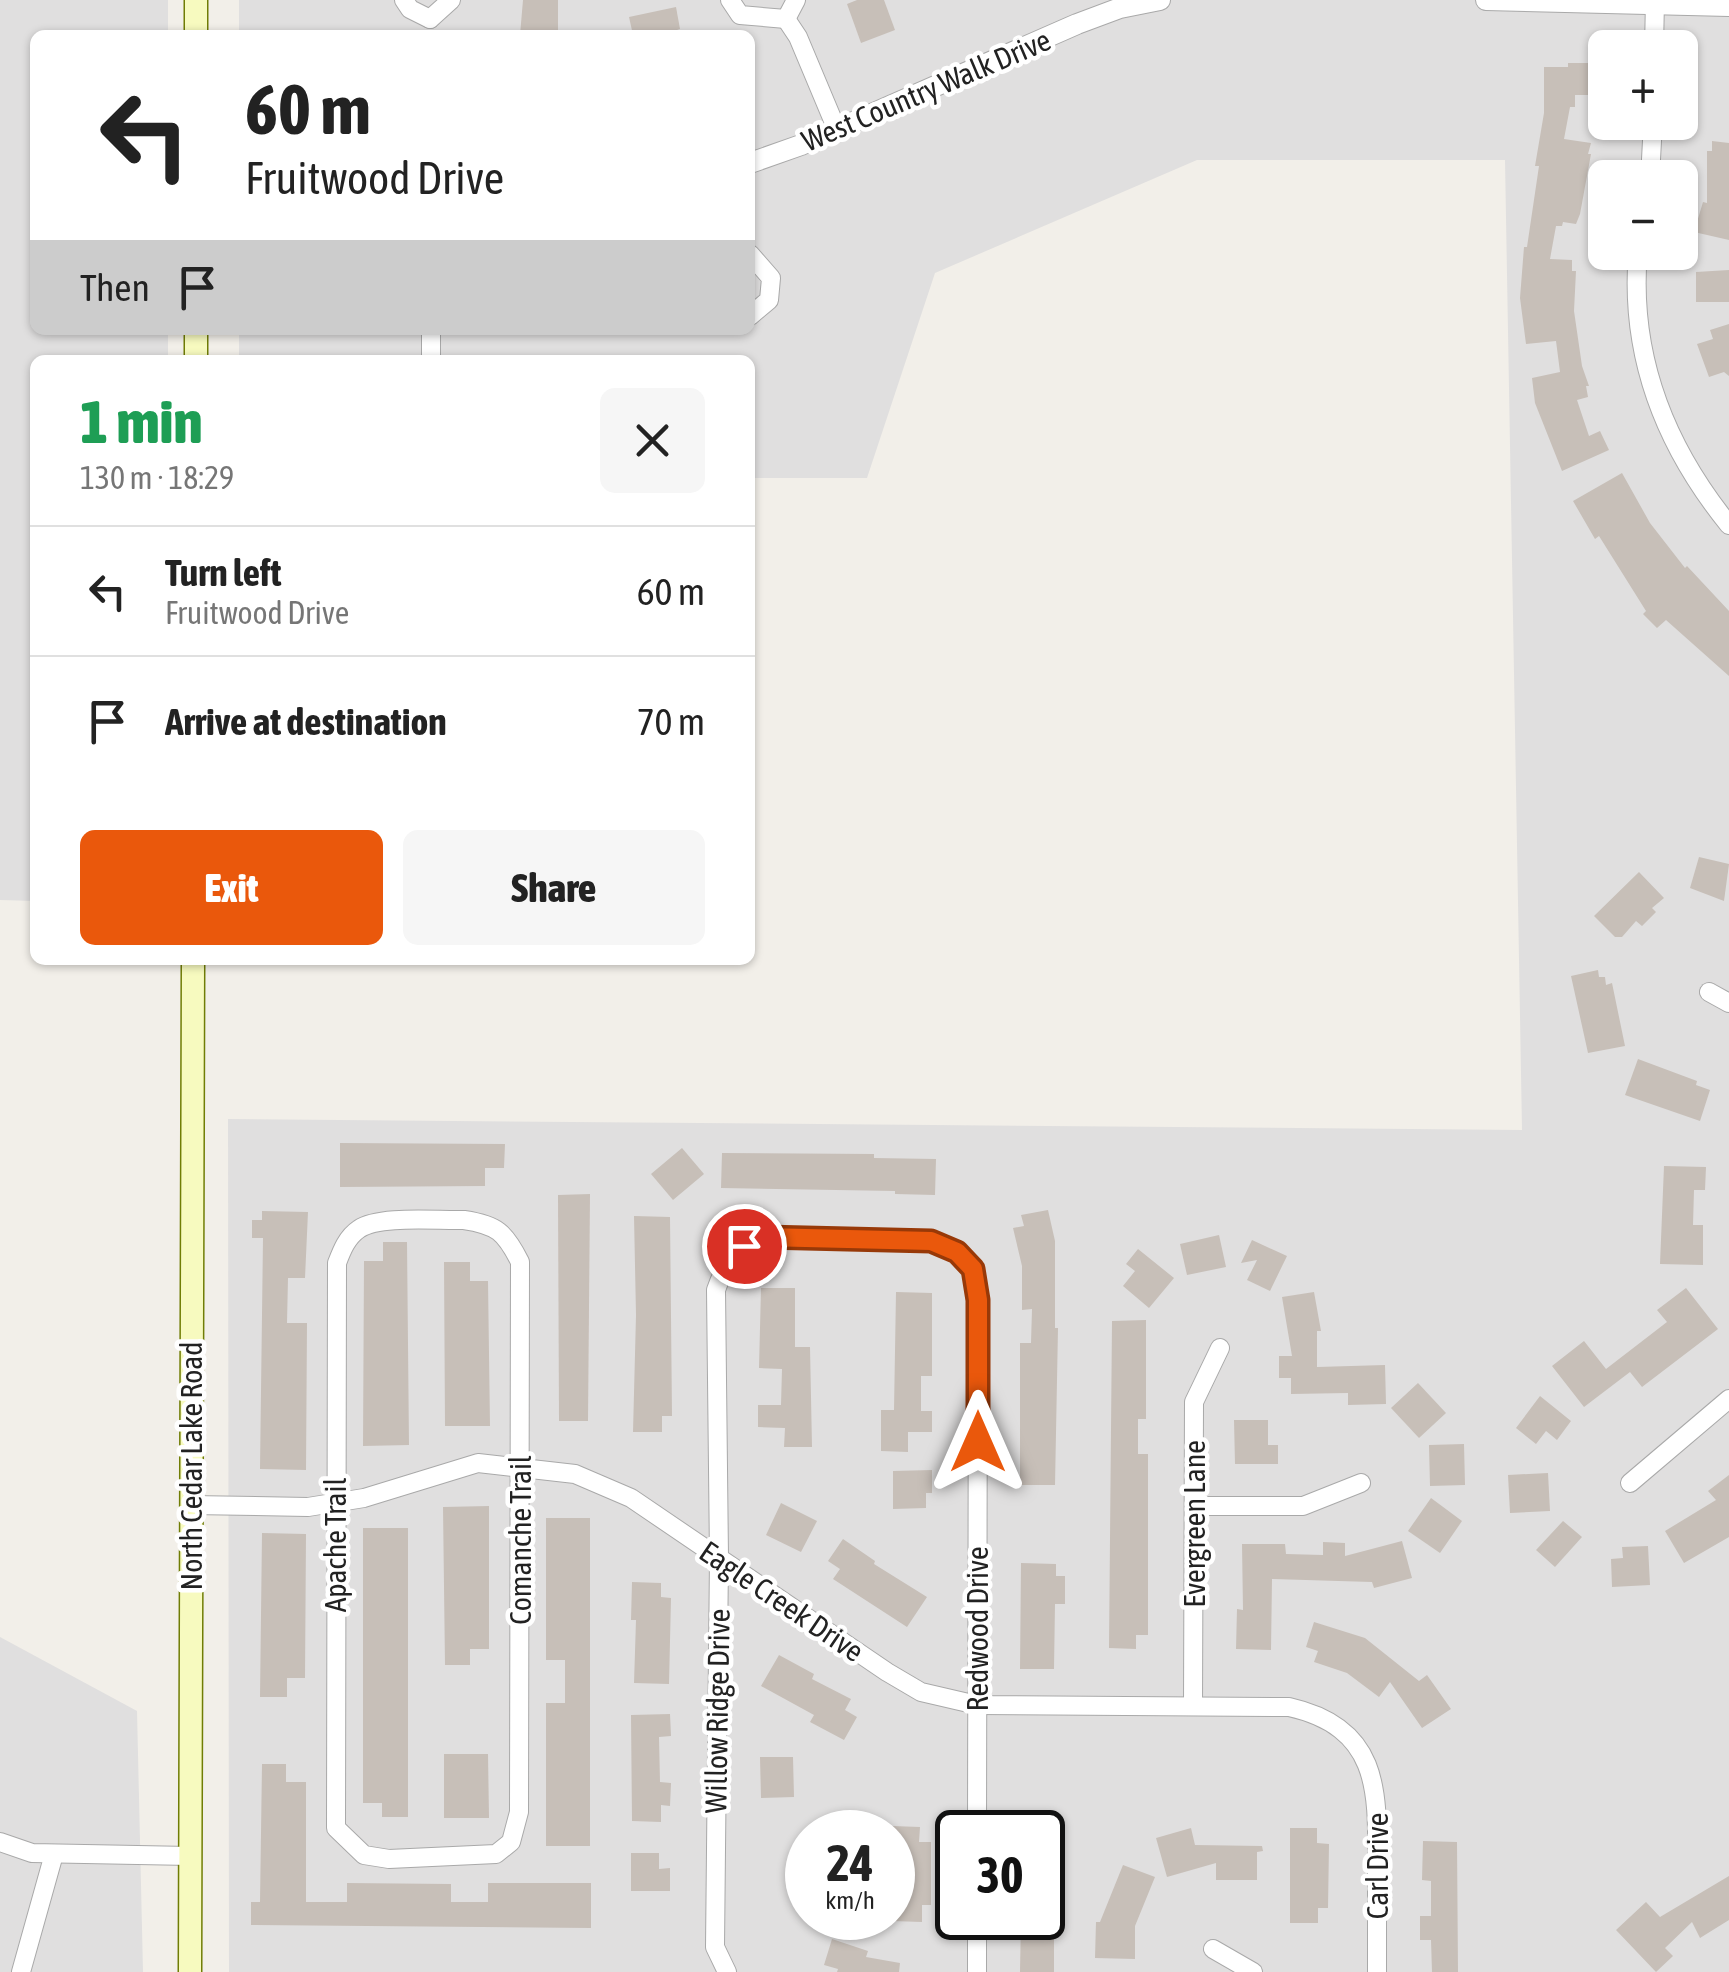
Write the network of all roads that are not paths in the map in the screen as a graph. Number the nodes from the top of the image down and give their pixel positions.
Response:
1 (196, 0) edge
2 (404, 0) edge
3 (451, 0) edge
4 (730, 0) edge
5 (796, 0) edge
6 (1160, 0) edge
7 (1486, 0) edge
8 (1655, 2) edge
9 (1729, 6) edge
10 (786, 19) junction
11 (430, 27) edge
12 (196, 30) edge
13 (1654, 30) edge
14 (837, 130) junction
15 (755, 161) edge
16 (755, 259) edge
17 (1636, 270) edge
18 (755, 312) edge
19 (1729, 525) edge
20 (193, 965) edge
21 (1709, 992) dead end
22 (1729, 1003) edge
23 (509, 1240) joint
24 (957, 1252) joint
25 (1220, 1348) dead end
26 (1729, 1399) edge
27 (520, 1466) junction
28 (1360, 1483) dead end
29 (1630, 1483) dead end
30 (335, 1503) junction
31 (190, 1505) junction
32 (1194, 1506) junction
33 (719, 1558) junction
34 (977, 1705) junction
35 (1194, 1705) junction
36 (1367, 1762) joint
37 (977, 1810) edge
38 (0, 1842) edge
39 (350, 1845) joint
40 (54, 1854) junction
41 (190, 1856) junction
42 (977, 1940) edge
43 (1213, 1949) dead end
44 (21, 1972) edge
45 (190, 1972) edge
46 (727, 1972) edge
47 (978, 1972) edge
48 (1253, 1972) edge
49 (1377, 1972) edge

1 - 12 main road
2 - 11 street
3 - 11 street
4 - 10 street
5 - 10 street
6 - 14 street, West Country Walk Drive
7 - 8 street
8 - 9 street
8 - 13 street
10 - 14 street
14 - 15 street, West Country Walk Drive
16 - 18 street
17 - 19 street
20 - 31 main road, North Cedar Lake Road
21 - 22 street
23 - 27 street, Comanche Trail
23 - 30 street, Apache Trail
24 - 33 street, Willow Ridge Drive
24 - 34 street, Redwood Drive
25 - 32 street, Evergreen Lane
26 - 29 street
27 - 30 street, Eagle Creek Drive
27 - 33 street, Eagle Creek Drive
27 - 39 street, Comanche Trail
28 - 32 street
30 - 31 street, Eagle Creek Drive
30 - 39 street, Apache Trail
31 - 41 main road, North Cedar Lake Road
32 - 35 street, Evergreen Lane
33 - 34 street, Eagle Creek Drive
33 - 46 street, Willow Ridge Drive
34 - 35 street, Eagle Creek Drive
34 - 37 street, Redwood Drive
35 - 36 street, Eagle Creek Drive
36 - 49 street, Carl Drive
38 - 40 street
40 - 41 street
40 - 44 street
41 - 45 main road, North Cedar Lake Road
42 - 47 street
43 - 48 street

